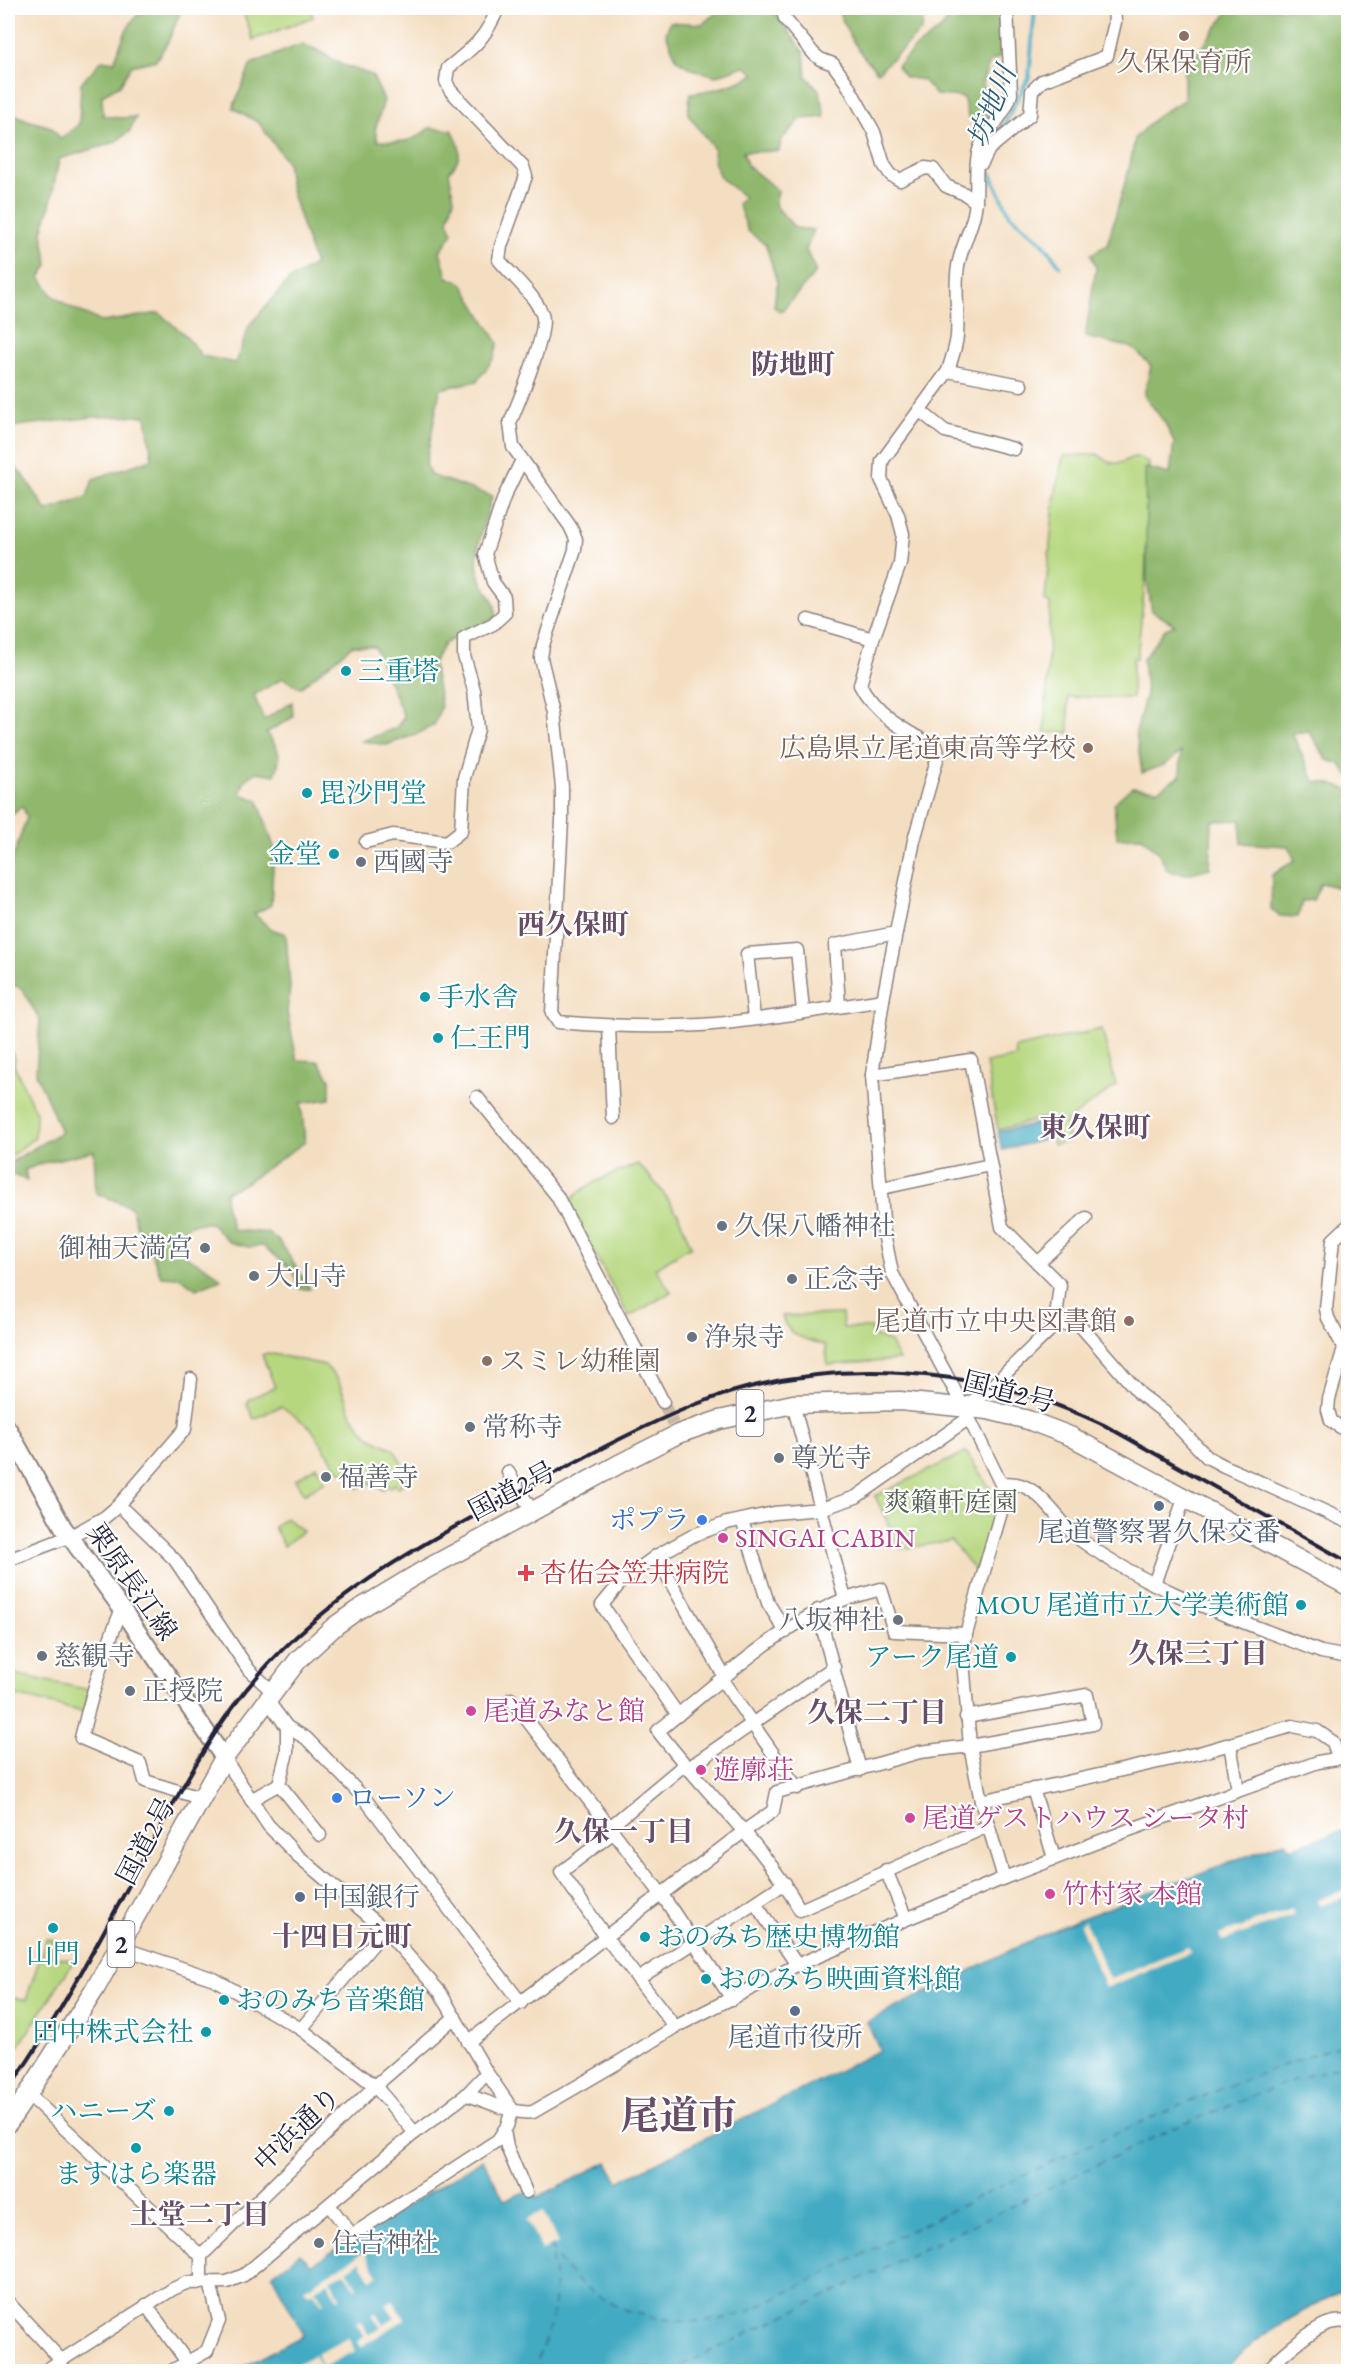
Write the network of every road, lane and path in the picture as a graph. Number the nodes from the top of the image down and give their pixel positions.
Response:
1 (498, 8) edge
2 (782, 8) edge
3 (1007, 8) edge
4 (1114, 8) edge
5 (976, 164) junction
6 (976, 202) junction
7 (948, 371) junction
8 (1021, 385) dead end
9 (919, 410) junction
10 (1014, 449) dead end
11 (522, 460) junction
12 (808, 620) dead end
13 (873, 639) junction
14 (366, 842) dead end
15 (896, 933) junction
16 (883, 1000) junction
17 (839, 1006) junction
18 (803, 1011) junction
19 (754, 1018) junction
20 (609, 1027) junction
21 (872, 1075) junction
22 (477, 1097) dead end
23 (613, 1118) dead end
24 (990, 1165) junction
25 (882, 1188) junction
26 (1086, 1218) dead end
27 (1348, 1226) edge
28 (1038, 1263) junction
29 (1055, 1325) junction
30 (191, 1379) dead end
31 (663, 1402) tunnel mouth
32 (793, 1404) junction
33 (966, 1412) junction
34 (8, 1429) edge
35 (1348, 1432) edge
36 (508, 1472) dead end
37 (1001, 1484) junction
38 (1184, 1499) junction
39 (119, 1505) junction
40 (821, 1509) junction
41 (532, 1511) junction
42 (742, 1520) junction
43 (1348, 1522) edge
44 (71, 1536) junction
45 (656, 1556) junction
46 (8, 1560) edge
47 (1154, 1584) junction
48 (1348, 1586) edge
49 (845, 1599) junction
50 (122, 1609) junction
51 (818, 1610) junction
52 (786, 1632) junction
53 (966, 1634) junction
54 (1348, 1657) edge
55 (834, 1667) junction
56 (723, 1678) junction
57 (270, 1696) junction
58 (511, 1699) dead end
59 (678, 1715) junction
60 (966, 1717) junction
61 (753, 1723) junction
62 (287, 1727) junction
63 (1230, 1744) junction
64 (970, 1746) junction
65 (224, 1758) junction
66 (1343, 1758) edge
67 (686, 1767) junction
68 (860, 1770) junction
69 (279, 1784) junction
70 (797, 1788) junction
71 (1033, 1789) junction
72 (1238, 1790) junction
73 (200, 1798) junction
74 (251, 1800) junction
75 (981, 1801) junction
76 (988, 1826) junction
77 (613, 1829) junction
78 (743, 1832) junction
79 (320, 1835) dead end
80 (1054, 1858) junction
81 (886, 1870) junction
82 (1004, 1878) junction
83 (785, 1883) junction
84 (662, 1895) junction
85 (755, 1903) junction
86 (906, 1919) junction
87 (385, 1930) junction
88 (605, 1936) junction
89 (694, 1943) junction
90 (119, 1947) junction
91 (797, 1965) junction
92 (638, 1979) junction
93 (732, 1999) junction
94 (521, 2003) junction
95 (455, 2016) junction
96 (675, 2027) junction
97 (301, 2029) junction
98 (468, 2042) junction
99 (487, 2073) junction
100 (375, 2086) junction
101 (28, 2094) junction
102 (466, 2095) junction
103 (512, 2109) junction
104 (8, 2123) edge
105 (504, 2131) junction
106 (415, 2133) junction
107 (526, 2192) dead end
108 (329, 2205) junction
109 (201, 2256) junction
110 (206, 2282) junction
111 (8, 2302) edge
112 (146, 2305) junction
113 (1348, 2321) edge
114 (61, 2360) junction
115 (187, 2362) junction
116 (43, 2372) edge
117 (170, 2372) edge
118 (1267, 2372) edge

1 - 11 street
2 - 6 street
3 - 5 street
4 - 5 street
5 - 6 street
6 - 7 street
7 - 8 street
7 - 9 street
9 - 10 street
9 - 13 street
11 - 14 street
11 - 20 street
12 - 13 street
13 - 15 street
15 - 16 street
15 - 17 street
16 - 17 street
16 - 21 street
17 - 18 street
18 - 19 street
18 - 19 street
19 - 20 street
20 - 23 street
21 - 24 street
21 - 25 street
22 - 31 street
24 - 25 street
24 - 28 street
25 - 33 street
26 - 28 street
27 - 35 street
28 - 29 street
29 - 33 street
29 - 43 street
30 - 39 street
32 - 33 highway, 国道2号 / 2
32 - 40 street
32 - 41 highway, 国道2号 / 2
33 - 37 street
33 - 38 highway, 国道2号 / 2
33 - 40 street
34 - 44 main road, 栗原長江線
36 - 41 street
37 - 47 street
37 - 53 street
38 - 47 street
38 - 48 highway, 国道2号 / 2
39 - 44 street
39 - 57 street
40 - 42 street
40 - 49 street
41 - 57 highway, 国道2号 / 2
42 - 45 street
42 - 52 street
44 - 46 street
44 - 50 main road, 栗原長江線
45 - 56 street
45 - 59 street
47 - 54 street
49 - 51 street
49 - 53 street
50 - 65 main road, 栗原長江線
50 - 73 street
51 - 52 street
51 - 55 street
52 - 56 street
53 - 60 street
55 - 61 street
55 - 68 street
56 - 59 street
56 - 61 street
57 - 62 street
57 - 65 highway, 国道2号 / 2
58 - 77 street
59 - 67 street
60 - 64 street
60 - 64 street
61 - 67 street
61 - 70 street
62 - 69 street
62 - 94 street
63 - 66 street
63 - 71 street
63 - 72 street
64 - 68 street
64 - 75 street
65 - 73 highway, 国道2号 / 2
65 - 74 street
66 - 72 street
67 - 77 street
67 - 78 street
68 - 70 street
69 - 74 street
69 - 79 street
70 - 78 street
71 - 75 street
71 - 80 street
72 - 80 street
73 - 90 highway, 国道2号 / 2
74 - 87 street
75 - 76 street
76 - 81 street
76 - 82 street
77 - 84 street
77 - 88 street
78 - 83 street
78 - 84 street
80 - 82 street
81 - 83 street
81 - 86 street
82 - 86 street
83 - 85 street
84 - 88 street
84 - 89 street
85 - 89 street
85 - 91 street
86 - 91 street
87 - 95 street
87 - 97 street
88 - 92 street
88 - 94 street
89 - 92 street
89 - 93 street
90 - 97 street
90 - 101 highway, 国道2号 / 2
91 - 93 street
92 - 96 street
93 - 96 street
94 - 98 street
95 - 98 street
95 - 100 street, 中浜通り
96 - 103 street
97 - 100 street
98 - 99 street
99 - 102 street
99 - 103 street
100 - 106 street
100 - 109 street, 中浜通り
101 - 104 highway, 国道2号 / 2
101 - 109 street
102 - 103 street
102 - 106 street
103 - 105 street
105 - 107 street
105 - 108 street
106 - 108 street
108 - 110 street
109 - 110 street
110 - 112 street
110 - 115 street
111 - 114 street
112 - 114 street
112 - 115 street
113 - 118 street
114 - 116 street
115 - 117 street

